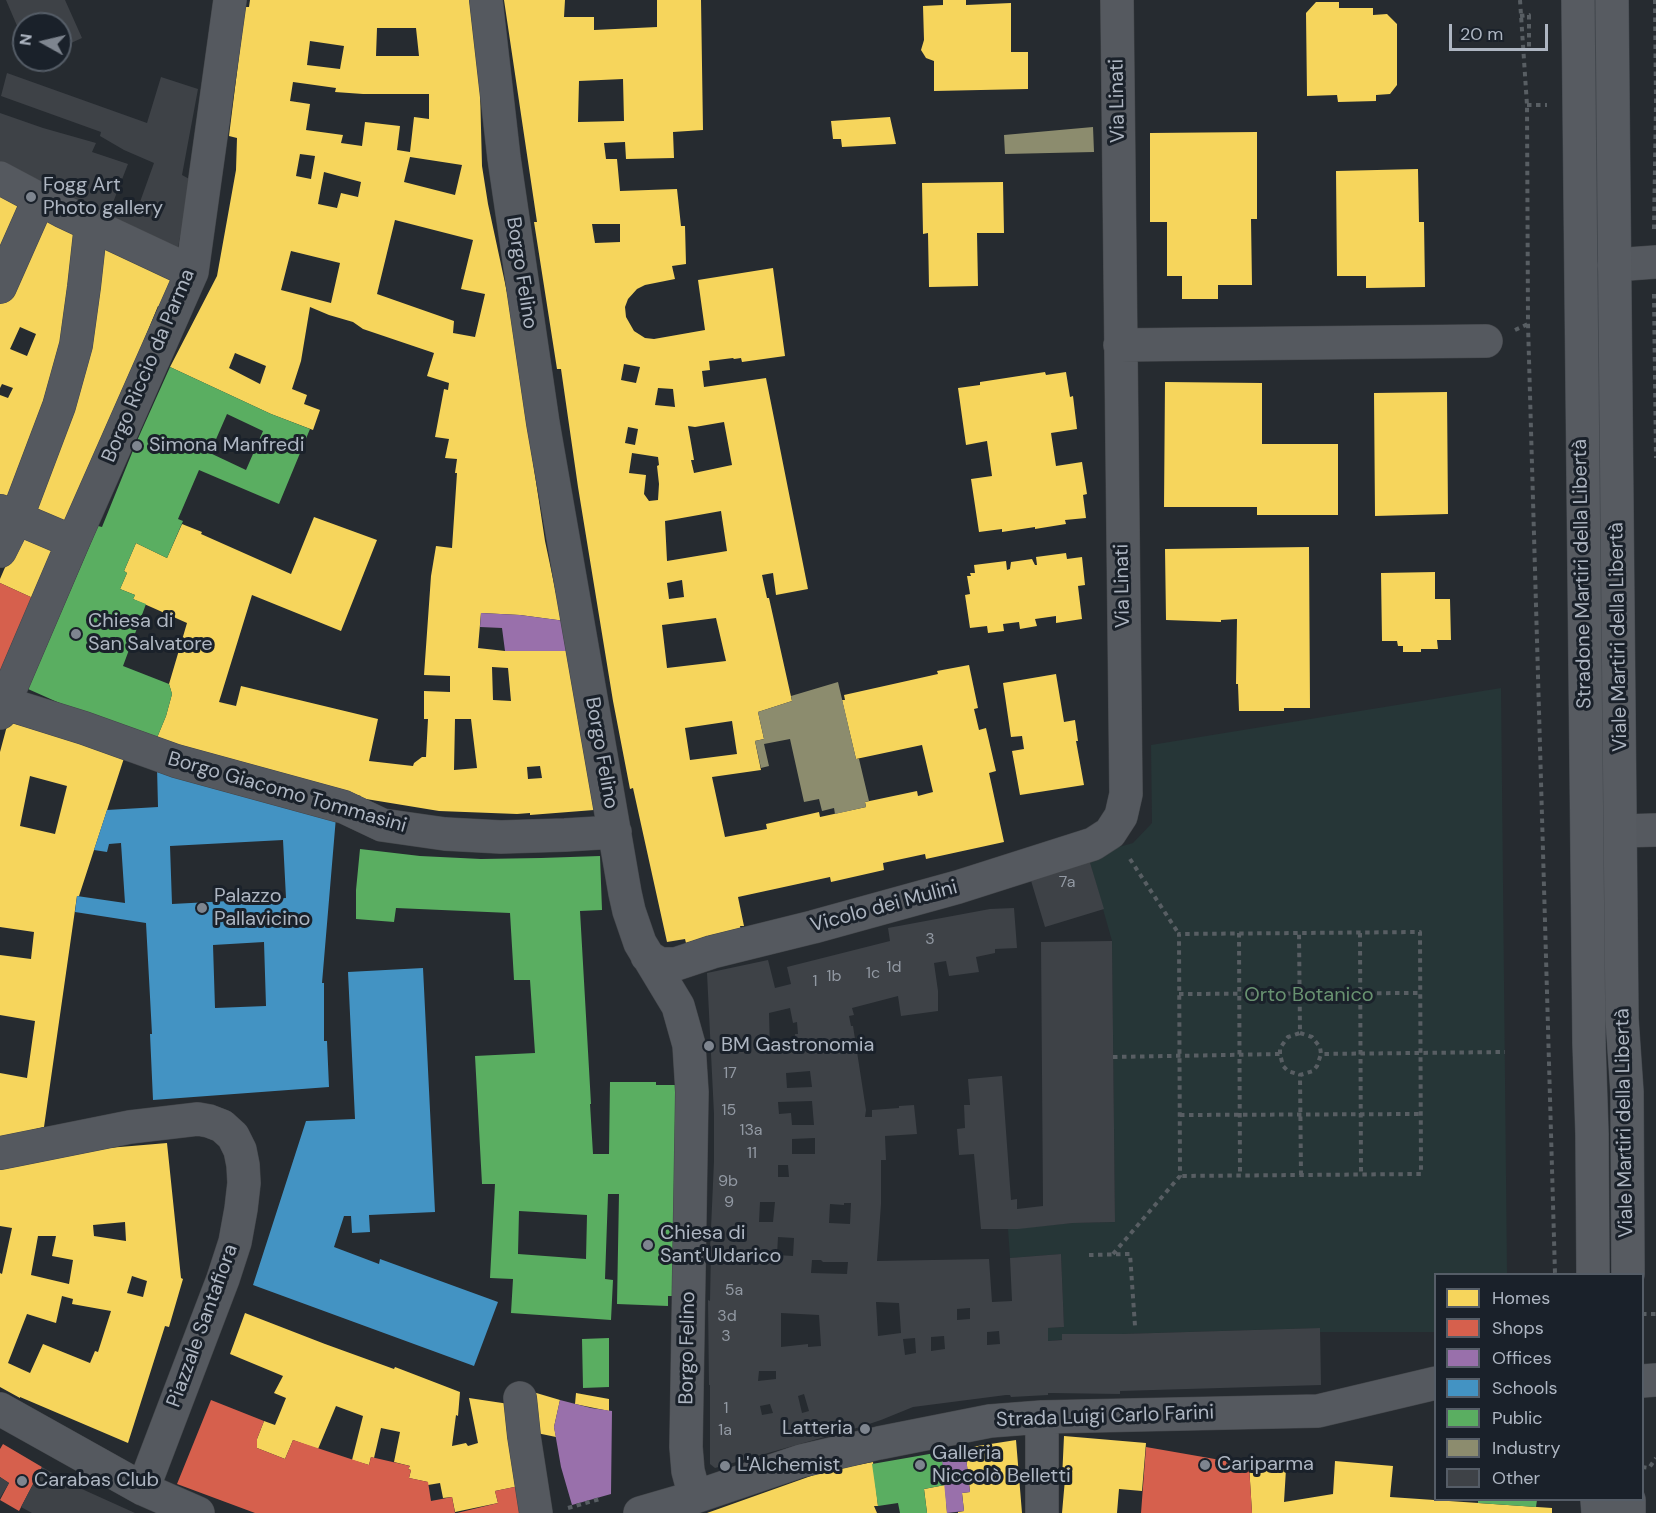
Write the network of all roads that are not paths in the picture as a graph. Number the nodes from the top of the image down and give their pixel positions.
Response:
1 (230, 0) edge
2 (486, 0) edge
3 (1117, 0) edge
4 (1578, 0) edge
5 (1612, 0) edge
6 (0, 178) edge
7 (39, 199) junction
8 (91, 224) junction
9 (1656, 262) edge
10 (1614, 265) junction
11 (192, 272) junction
12 (0, 287) edge
13 (1486, 340) dead end
14 (1120, 345) junction
15 (8, 514) edge
16 (73, 542) junction
17 (0, 551) edge
18 (2, 708) edge
19 (1113, 829) joint
20 (1656, 830) edge
21 (1621, 831) junction
22 (615, 832) junction
23 (647, 956) junction
24 (1589, 1043) junction
25 (0, 1153) edge
26 (1593, 1273) edge
27 (1608, 1273) edge
28 (1628, 1273) edge
29 (1434, 1383) edge
30 (520, 1398) dead end
31 (0, 1410) edge
32 (1042, 1417) junction
33 (143, 1489) junction
34 (695, 1497) junction
35 (548, 1512) edge
36 (198, 1513) edge
37 (640, 1513) edge
38 (1042, 1513) edge

1 - 11 street, Borgo Riccio da Parma
2 - 22 street, Borgo Felino
3 - 14 street, Via Linati
4 - 24 main road, Stradone Martiri della Libertà
5 - 10 main road, Viale Martiri della Libertà
6 - 7 street
7 - 8 street
7 - 12 street
8 - 11 street
8 - 15 street
9 - 10 street
10 - 21 main road, Viale Martiri della Libertà
11 - 16 street, Borgo Riccio da Parma
13 - 14 street
14 - 19 street, Via Linati
15 - 16 street
15 - 17 street
16 - 18 street, Borgo Riccio da Parma
18 - 22 street, Borgo Giacomo Tommasini
19 - 23 street, Vicolo dei Mulini
20 - 21 street
21 - 28 main road, Viale Martiri della Libertà
22 - 23 street, Borgo Felino
23 - 34 street, Borgo Felino
24 - 26 main road, Stradone Martiri della Libertà
24 - 27 main road, Stradone Martiri della Libertà
25 - 33 street, Piazzale Santafiora
29 - 32 street, Strada Luigi Carlo Farini
30 - 35 street
31 - 33 street
32 - 34 street, Strada Luigi Carlo Farini
32 - 38 street
33 - 36 street
34 - 37 street, Strada Luigi Carlo Farini

